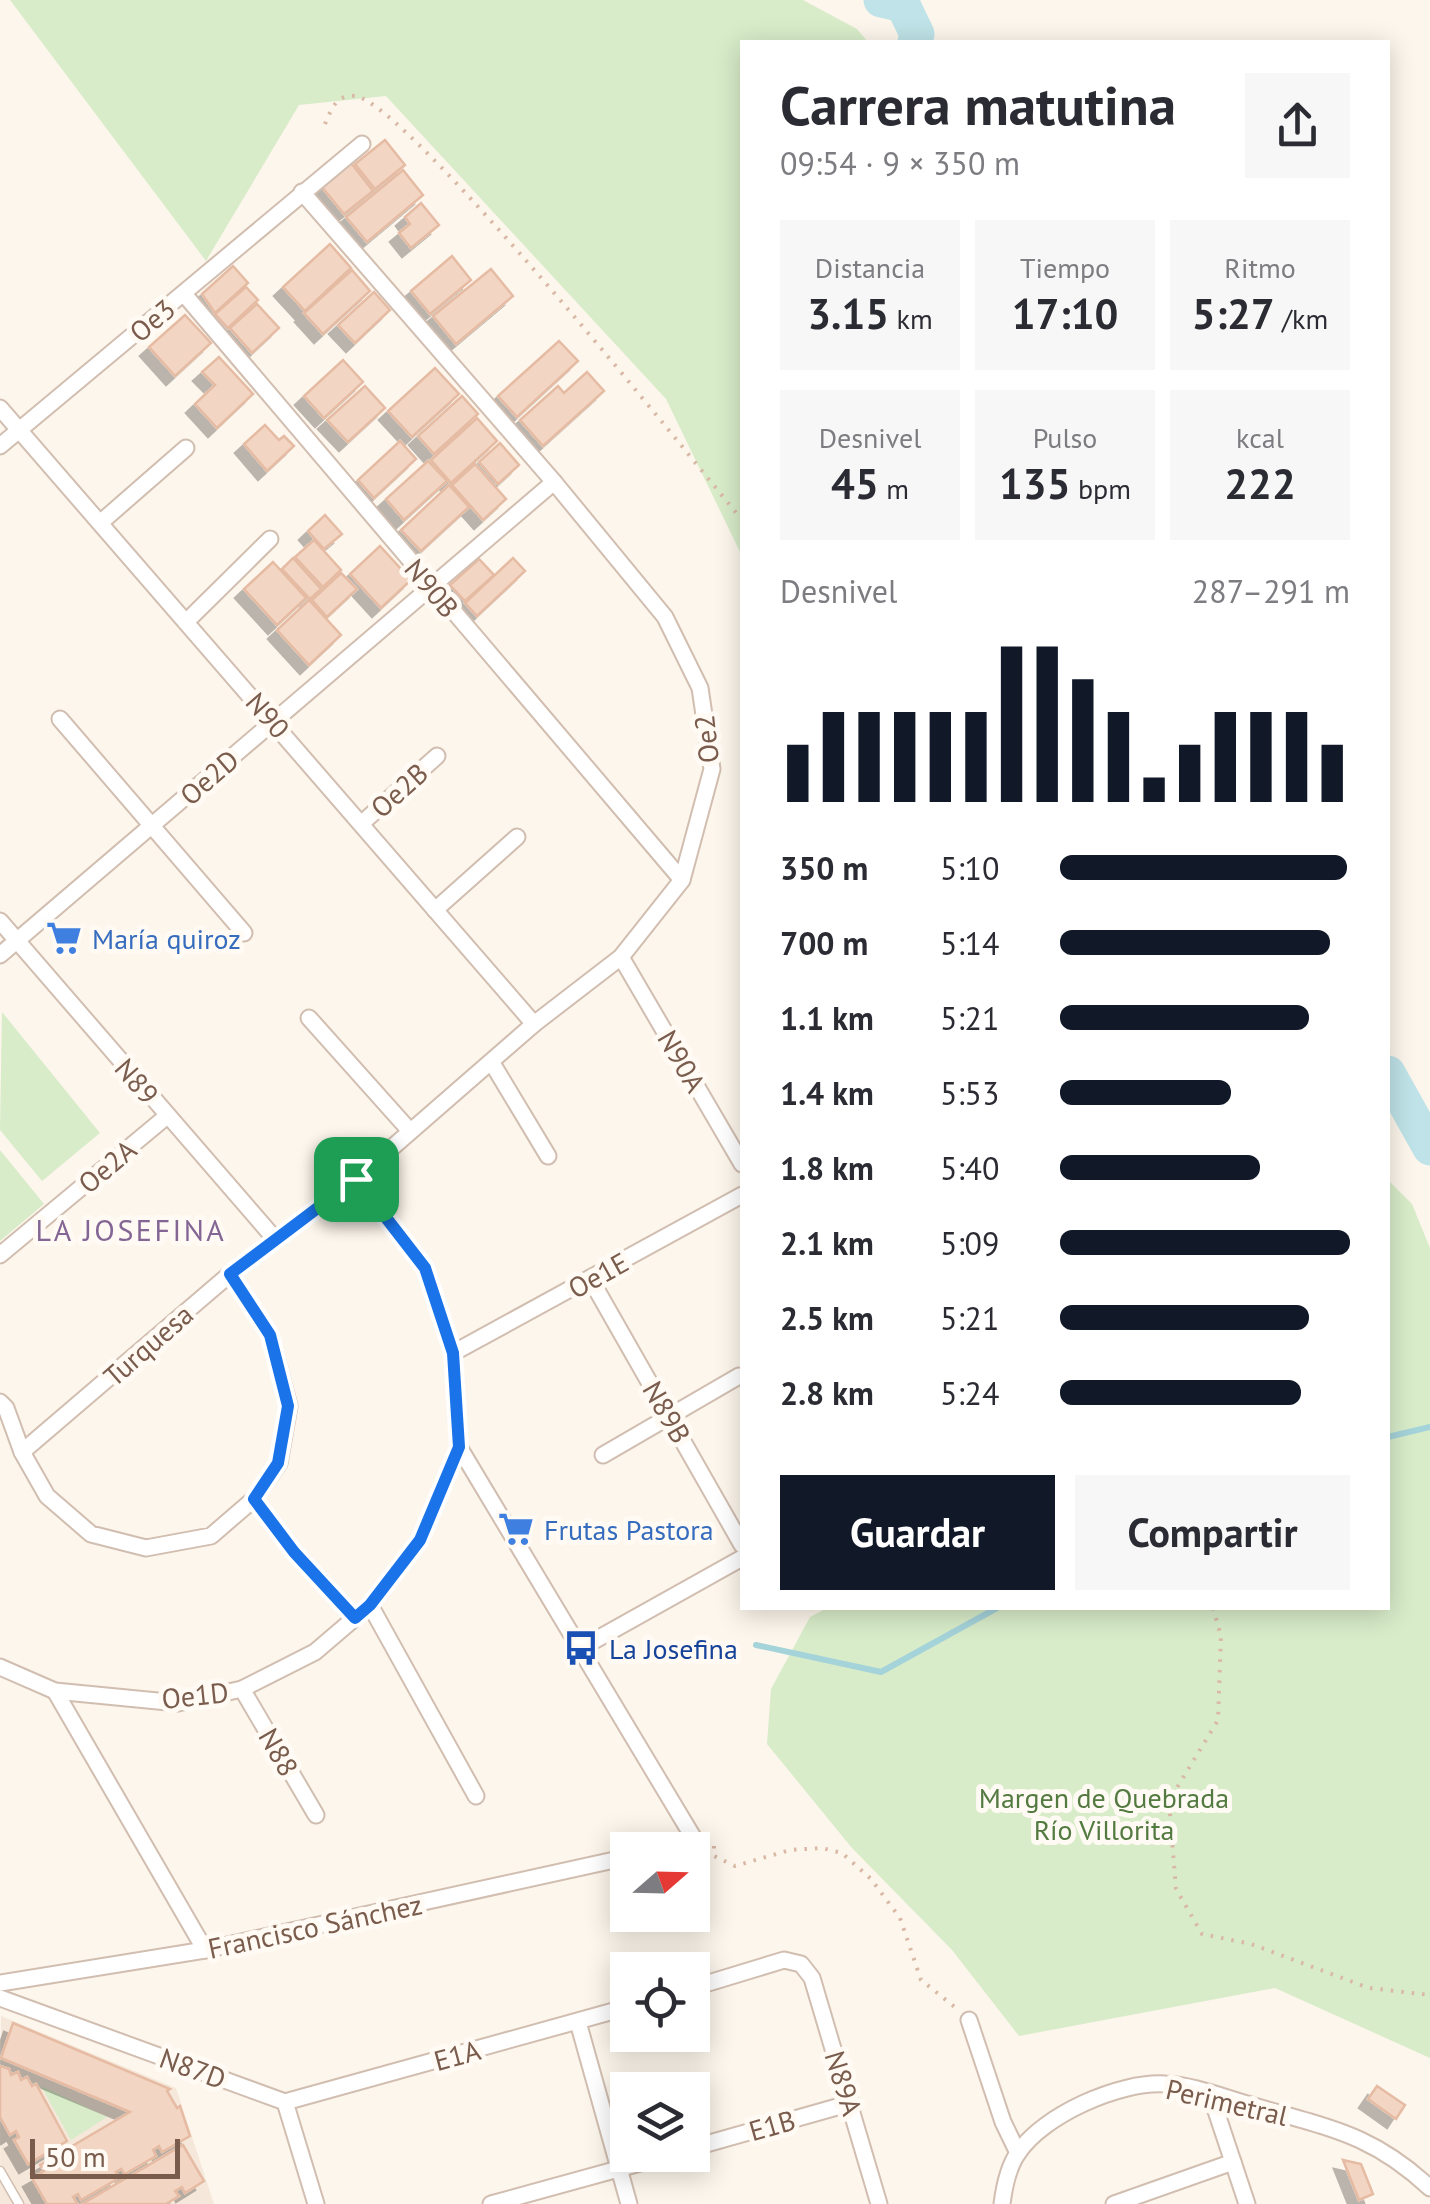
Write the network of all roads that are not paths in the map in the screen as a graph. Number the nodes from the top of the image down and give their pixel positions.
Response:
1 (362, 144) dead end
2 (302, 192) junction
3 (184, 294) junction
4 (0, 408) edge
5 (19, 430) junction
6 (0, 446) edge
7 (186, 448) dead end
8 (554, 482) junction
9 (100, 524) junction
10 (270, 539) dead end
11 (432, 588) junction
12 (186, 622) junction
13 (60, 719) dead end
14 (274, 722) junction
15 (437, 756) dead end
16 (362, 824) junction
17 (152, 826) junction
18 (517, 837) dead end
19 (682, 880) junction
20 (435, 910) junction
21 (0, 921) edge
22 (244, 933) dead end
23 (17, 941) junction
24 (0, 955) edge
25 (621, 957) junction
26 (309, 1018) dead end
27 (534, 1024) junction
28 (492, 1063) junction
29 (167, 1116) junction
30 (410, 1131) junction
31 (548, 1156) dead end
32 (740, 1161) edge
33 (356, 1179) junction
34 (740, 1196) edge
35 (275, 1239) junction
36 (0, 1255) edge
37 (230, 1274) junction
38 (591, 1280) junction
39 (453, 1353) junction
40 (739, 1376) dead end
41 (0, 1402) edge
42 (670, 1418) junction
43 (459, 1447) junction
44 (22, 1452) junction
45 (603, 1455) dead end
46 (254, 1499) junction
47 (740, 1541) edge
48 (740, 1559) edge
49 (370, 1605) junction
50 (355, 1618) junction
51 (580, 1648) junction
52 (0, 1667) edge
53 (242, 1689) junction
54 (55, 1691) junction
55 (476, 1796) dead end
56 (316, 1815) dead end
57 (690, 1832) edge
58 (610, 1861) edge
59 (205, 1950) junction
60 (0, 1983) edge
61 (710, 1983) edge
62 (0, 1998) edge
63 (610, 2012) edge
64 (969, 2020) road end
65 (578, 2022) junction
66 (1210, 2093) junction
67 (285, 2102) junction
68 (851, 2103) junction
69 (610, 2137) edge
70 (710, 2143) edge
71 (1018, 2153) junction
72 (1234, 2162) junction
73 (0, 2170) edge
74 (610, 2171) edge
75 (620, 2172) edge
76 (1430, 2188) edge
77 (19, 2204) edge
78 (316, 2204) edge
79 (492, 2204) edge
80 (629, 2204) edge
81 (879, 2204) edge
82 (1002, 2204) edge
83 (1114, 2204) edge
84 (1247, 2204) edge

1 - 2 street, Oe3
2 - 3 street, Oe3
2 - 8 street, Oe2
3 - 5 street, Oe3
3 - 11 street, N90B
4 - 5 street, N90
5 - 6 street, Oe3
5 - 9 street, N90
7 - 9 street
8 - 11 street, Oe2D
8 - 19 street, Oe2
9 - 12 street, N90
10 - 12 street
11 - 14 street, Oe2D
11 - 19 street, N90B
12 - 14 street, N90
13 - 17 street
14 - 16 street, N90
14 - 17 street, Oe2D
15 - 16 street, Oe2B
16 - 20 street, N90
17 - 22 street
17 - 23 street, Oe2D
18 - 20 street
19 - 25 street, Oe2
20 - 27 street, N90
21 - 23 street, N89
23 - 24 street, Oe2D
23 - 29 street, N89
25 - 27 street, Oe2
25 - 32 street, N90A
26 - 30 street
27 - 28 street, Oe2
28 - 30 street, Oe2
28 - 31 street
29 - 35 street, N89
29 - 36 street, Oe2A
30 - 33 street, Oe2
33 - 35 street, Oe2
33 - 39 street
34 - 38 street, Oe1E
35 - 37 street, Turquesa
37 - 44 street, Turquesa
37 - 46 street
38 - 39 street, Oe1E
38 - 42 street, N89B
39 - 43 street
40 - 42 street
41 - 44 street
42 - 45 street
42 - 47 street, N89B
43 - 49 street
43 - 51 street
44 - 46 street
46 - 50 street
48 - 51 street
49 - 50 street, Oe1D
49 - 55 street
50 - 53 street, Oe1D
51 - 57 street
52 - 54 street, Oe1D
53 - 54 street, Oe1D
53 - 56 street, N88
54 - 59 street
58 - 59 street, Francisco Sánchez
59 - 60 street, Francisco Sánchez
61 - 68 street, N89A
62 - 67 street, N87D
63 - 65 street, E1A
64 - 71 street
65 - 67 street, E1A
65 - 69 street
66 - 71 street, Perimetral
66 - 72 street
66 - 76 street, Perimetral
67 - 78 street
68 - 70 street, E1B
68 - 81 street, N89A
71 - 82 street, Perimetral
72 - 83 street
72 - 84 street
73 - 77 lane
74 - 79 street
75 - 80 street

